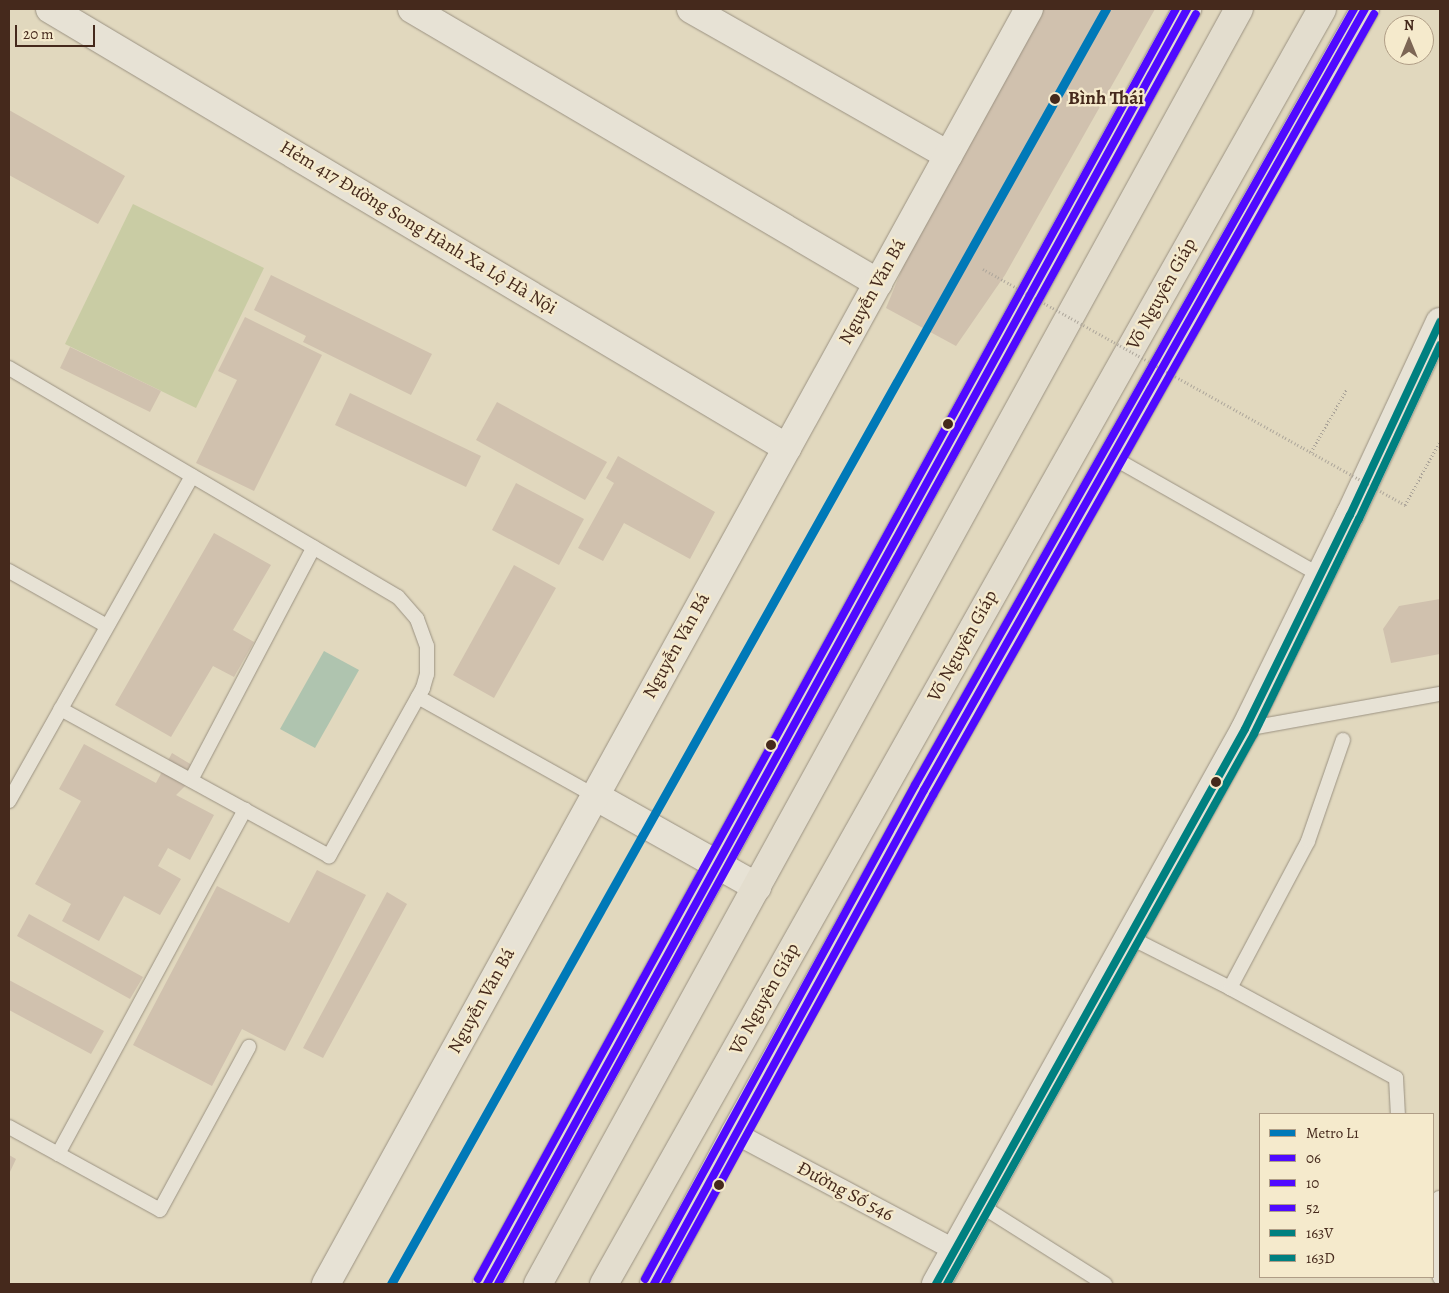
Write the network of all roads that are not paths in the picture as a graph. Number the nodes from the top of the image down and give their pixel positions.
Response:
1 (50, 9) edge
2 (412, 9) edge
3 (691, 9) edge
4 (1029, 9) edge
5 (1187, 9) edge
6 (1239, 9) edge
7 (1322, 9) edge
8 (1365, 9) edge
9 (948, 155) junction
10 (878, 283) junction
11 (1440, 322) edge
12 (9, 368) edge
13 (787, 448) junction
14 (1112, 457) junction
15 (192, 476) junction
16 (314, 547) junction
17 (9, 571) edge
18 (1320, 575) junction
19 (107, 626) junction
20 (1440, 694) edge
21 (418, 697) junction
22 (61, 709) junction
23 (1245, 729) junction
24 (1343, 740) dead end
25 (15, 776) edge
26 (191, 780) junction
27 (595, 796) junction
28 (9, 801) edge
29 (245, 810) junction
30 (717, 864) junction
31 (757, 887) junction
32 (1128, 937) junction
33 (1230, 988) junction
34 (249, 1047) dead end
35 (1398, 1113) edge
36 (9, 1127) edge
37 (735, 1134) junction
38 (58, 1154) junction
39 (1437, 1197) edge
40 (980, 1205) junction
41 (956, 1250) junction
42 (1440, 1278) edge
43 (326, 1284) edge
44 (487, 1284) edge
45 (538, 1284) edge
46 (604, 1284) edge
47 (654, 1284) edge
48 (936, 1284) edge
49 (1105, 1284) edge

1 - 13 main road, Hẻm 417 Đường Song Hành Xa Lộ Hà Nội
2 - 10 main road
3 - 9 main road
4 - 9 main road, Nguyễn Văn Bá
5 - 30 highway
6 - 31 highway
7 - 46 highway, Võ Nguyên Giáp
8 - 14 highway, Võ Nguyên Giáp
9 - 10 main road, Nguyễn Văn Bá
10 - 13 main road, Nguyễn Văn Bá
11 - 18 main road
12 - 15 lane
13 - 27 main road, Nguyễn Văn Bá
14 - 18 lane
14 - 37 highway, Võ Nguyên Giáp
15 - 16 lane
15 - 19 lane
16 - 21 lane
16 - 26 lane
17 - 19 lane
18 - 23 main road
19 - 22 lane
20 - 23 lane
21 - 27 lane
21 - 29 lane
22 - 25 lane
22 - 26 lane
23 - 32 main road
24 - 33 lane
25 - 28 lane
26 - 29 lane
27 - 30 main road
27 - 43 main road, Nguyễn Văn Bá
29 - 38 lane
30 - 31 main road
30 - 44 highway
31 - 45 highway
32 - 33 lane
32 - 40 main road
33 - 35 lane
34 - 38 lane
36 - 38 lane
37 - 41 street, Đường Số 546
37 - 47 highway, Võ Nguyên Giáp
39 - 42 lane
40 - 41 main road
40 - 49 lane
41 - 48 main road

